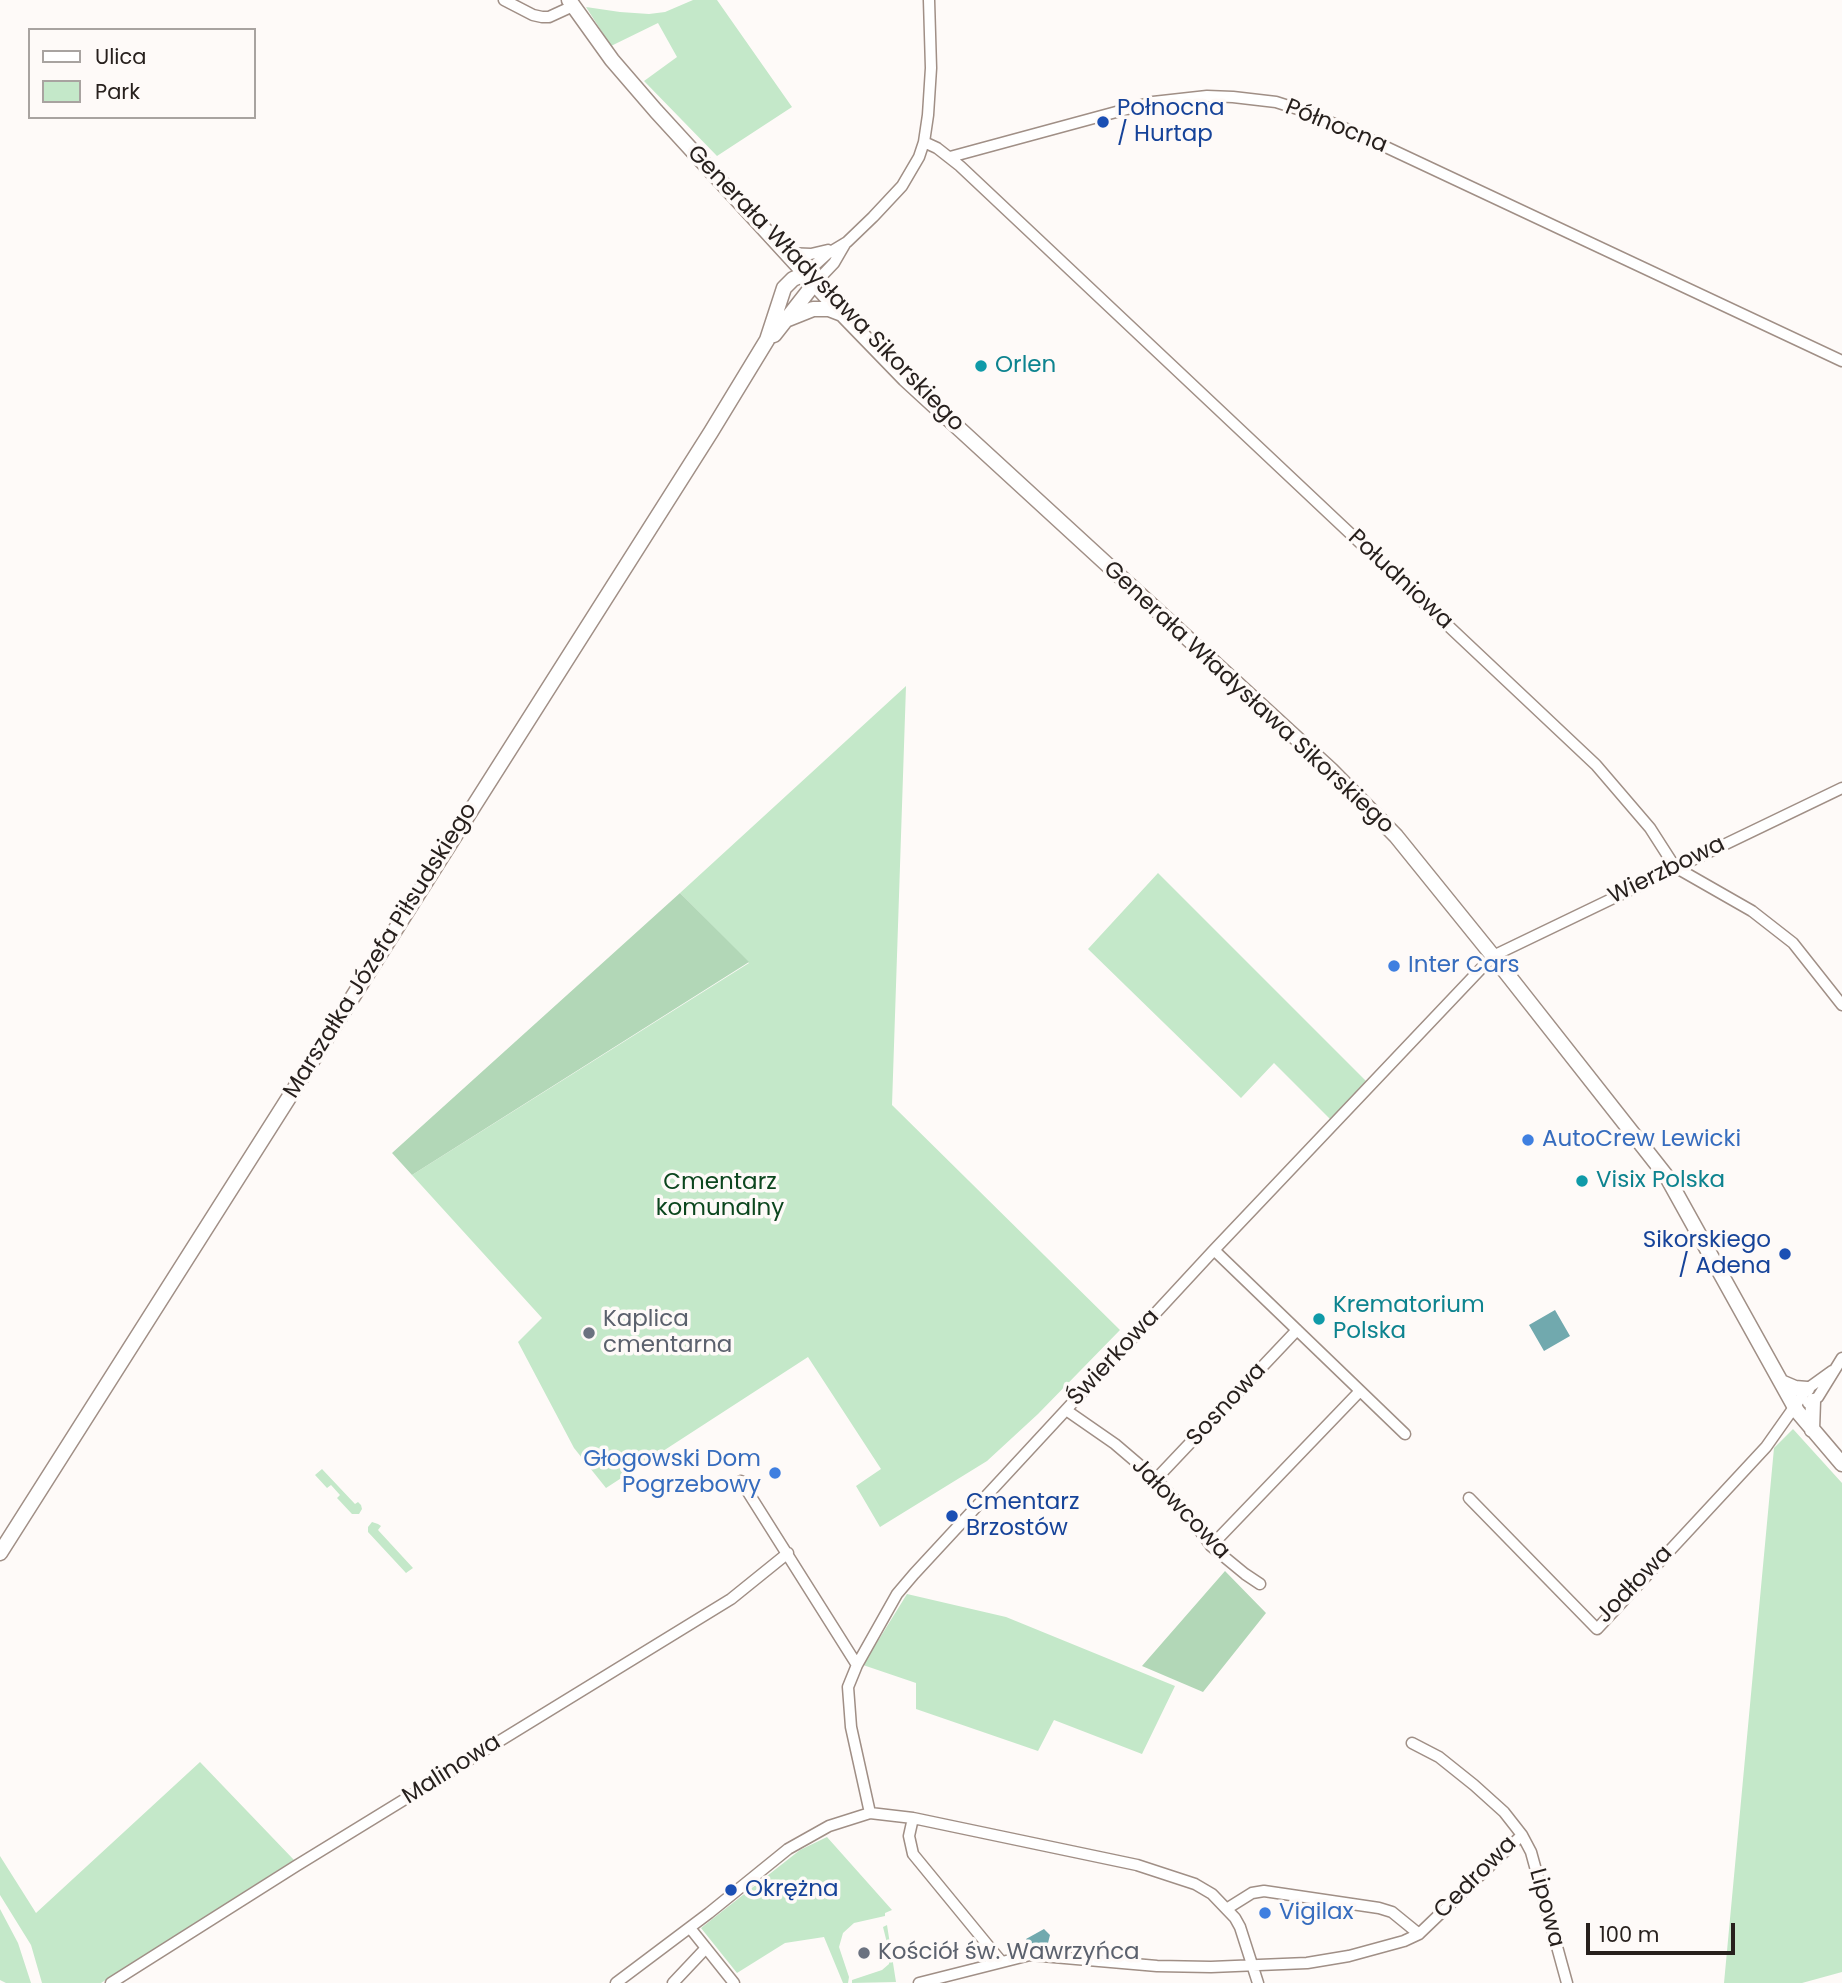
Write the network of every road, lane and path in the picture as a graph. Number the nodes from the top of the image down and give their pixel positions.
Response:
1 (504, 0) edge
2 (929, 0) edge
3 (571, 3) edge
4 (924, 142) junction
5 (950, 157) junction
6 (847, 242) junction
7 (835, 248) junction
8 (786, 253) junction
9 (810, 279) junction
10 (842, 314) junction
11 (784, 321) junction
12 (762, 349) junction
13 (1842, 361) edge
14 (1842, 788) edge
15 (1675, 867) junction
16 (1493, 956) junction
17 (1842, 1005) edge
18 (1214, 1250) junction
19 (1297, 1330) junction
20 (1842, 1358) edge
21 (1781, 1382) junction
22 (1360, 1391) junction
23 (1810, 1395) junction
24 (1796, 1408) junction
25 (1066, 1410) junction
26 (1812, 1430) junction
27 (1405, 1434) dead end
28 (1842, 1464) edge
29 (1156, 1479) junction
30 (741, 1481) dead end
31 (1469, 1498) dead end
32 (1212, 1546) junction
33 (0, 1553) edge
34 (789, 1553) junction
35 (1260, 1584) dead end
36 (857, 1665) junction
37 (1412, 1743) dead end
38 (870, 1813) junction
39 (913, 1818) junction
40 (1522, 1835) junction
41 (1228, 1908) junction
42 (690, 1928) junction
43 (1419, 1934) junction
44 (706, 1948) junction
45 (1000, 1961) junction
46 (1252, 1965) junction
47 (111, 1983) edge
48 (616, 1983) edge
49 (673, 1983) edge
50 (734, 1983) edge
51 (919, 1983) edge
52 (1258, 1983) edge
53 (1567, 1983) edge

1 - 3 street
2 - 4 street
3 - 8 main road, Generała Władysława Sikorskiego
4 - 5 street
4 - 6 street
5 - 13 street, Północna
5 - 15 street, Południowa
6 - 7 street
6 - 9 street
7 - 8 street
7 - 9 street
8 - 9 main road, Generała Władysława Sikorskiego
9 - 10 main road, Generała Władysława Sikorskiego
9 - 11 main road, Marszałka Józefa Piłsudskiego
9 - 12 main road, Marszałka Józefa Piłsudskiego
10 - 11 main road
10 - 16 main road, Generała Władysława Sikorskiego
11 - 12 main road, Marszałka Józefa Piłsudskiego
12 - 33 main road, Marszałka Józefa Piłsudskiego
14 - 15 street, Wierzbowa
15 - 16 street, Wierzbowa
15 - 17 street, Południowa
16 - 18 street, Świerkowa
16 - 21 main road, Generała Władysława Sikorskiego
18 - 19 street
18 - 25 street, Świerkowa
19 - 22 street
19 - 29 street, Sosnowa
20 - 23 street
21 - 23 main road
21 - 24 main road, Generała Władysława Sikorskiego
22 - 27 street
22 - 32 street
23 - 24 street
23 - 26 main road
24 - 26 main road, Generała Władysława Sikorskiego
24 - 31 street, Jodłowa
25 - 29 street, Jałowcowa
25 - 36 street, Świerkowa
26 - 28 main road, Generała Władysława Sikorskiego
29 - 32 street, Jałowcowa
30 - 34 street
32 - 35 street, Jałowcowa
34 - 36 street
34 - 47 street, Malinowa
36 - 38 street, Świerkowa
37 - 40 street, Cedrowa
38 - 39 street
38 - 42 street
39 - 41 street
39 - 45 street
40 - 43 street, Cedrowa
40 - 53 street, Lipowa
41 - 43 street
41 - 46 street
42 - 44 street
42 - 48 street
43 - 46 street
44 - 49 street
44 - 50 street
45 - 46 street
45 - 51 street
46 - 52 street

